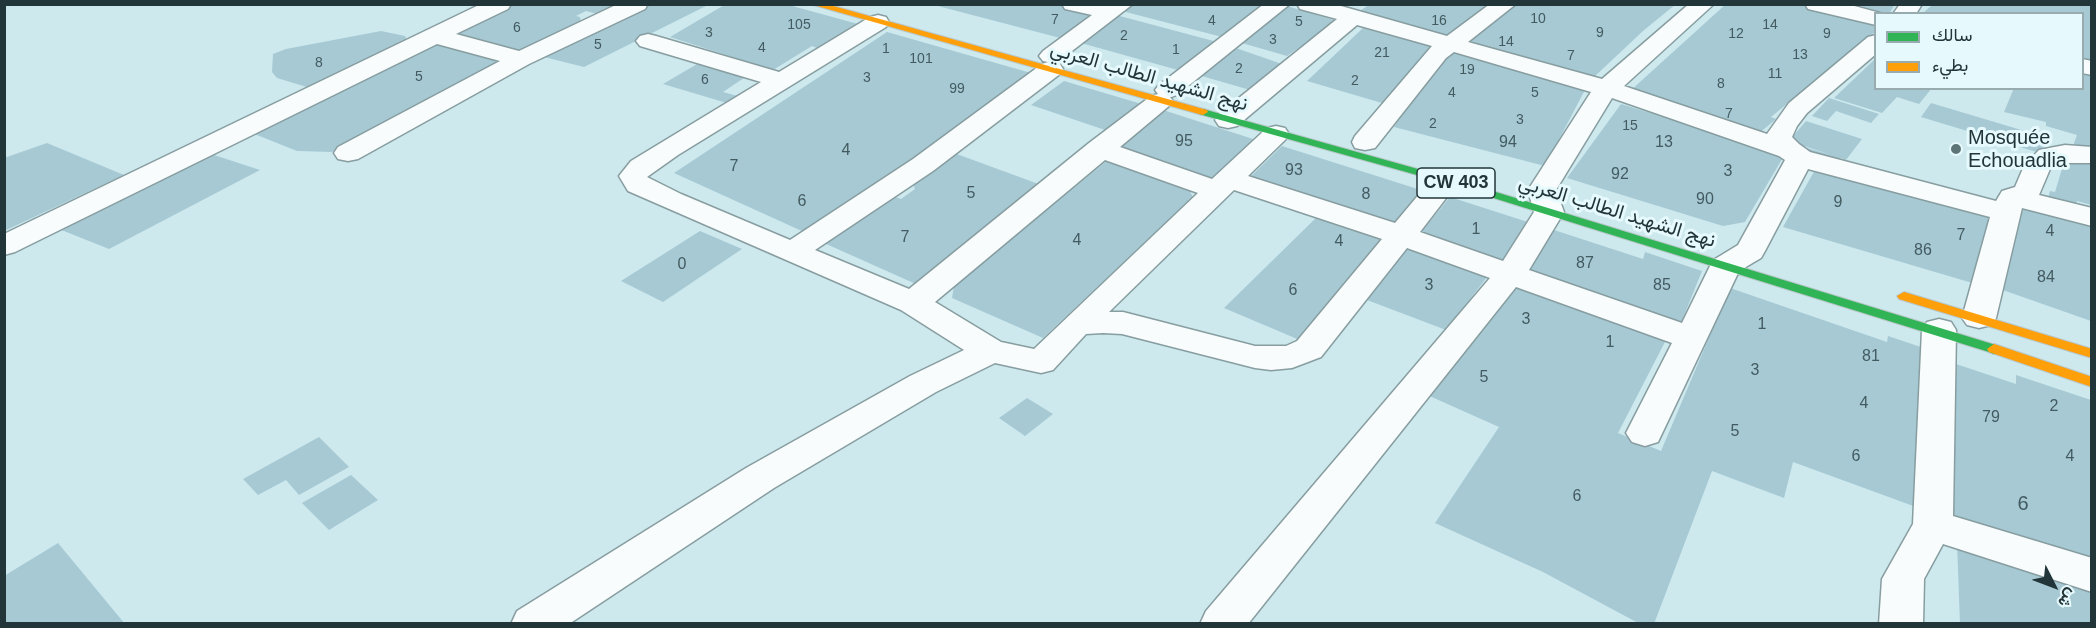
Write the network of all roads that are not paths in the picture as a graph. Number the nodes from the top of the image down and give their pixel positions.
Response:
1 (500, 4) edge
2 (637, 4) edge
3 (814, 4) edge
4 (855, 4) edge
5 (1072, 4) edge
6 (1279, 4) edge
7 (1308, 4) edge
8 (1505, 4) edge
9 (1703, 4) edge
10 (1816, 4) edge
11 (1115, 8) edge
12 (883, 12) edge
13 (1349, 12) edge
14 (1874, 18) edge
15 (435, 36) junction
16 (648, 41) dead end
17 (1874, 43) edge
18 (1448, 44) junction
19 (521, 59) junction
20 (1051, 63) junction
21 (781, 80) junction
22 (1606, 88) junction
23 (1164, 96) junction
24 (1235, 115) junction
25 (1331, 133) dead end
26 (1276, 134) junction
27 (1365, 142) dead end
28 (1099, 149) junction
29 (348, 153) dead end
30 (1795, 154) junction
31 (2091, 155) edge
32 (1446, 180) junction
33 (1223, 184) junction
34 (1544, 196) junction
35 (2009, 205) junction
36 (2091, 217) edge
37 (1403, 236) junction
38 (4, 246) edge
39 (792, 252) junction
40 (1742, 254) junction
41 (1510, 274) junction
42 (1888, 291) dead end
43 (913, 303) junction
44 (1979, 318) junction
45 (1076, 325) junction
46 (1939, 330) junction
47 (1691, 338) junction
48 (991, 351) junction
49 (2091, 354) edge
50 (2091, 382) edge
51 (1645, 433) dead end
52 (1933, 525) junction
53 (2091, 575) edge
54 (533, 624) edge
55 (1222, 624) edge
56 (1901, 624) edge

1 - 15 street
2 - 19 street
3 - 12 main road, نهج الشهيد الطالب العربي / CW 403
4 - 12 main road, نهج الشهيد الطالب العربي / CW 403
5 - 11 street
6 - 23 street
7 - 13 street
8 - 18 street
9 - 22 street
10 - 14 street
11 - 20 street
12 - 20 main road, نهج الشهيد الطالب العربي / CW 403
12 - 21 street
13 - 18 street
13 - 24 street
15 - 19 street
15 - 38 street
16 - 21 street
17 - 30 street
18 - 22 street
18 - 27 street
19 - 29 street
20 - 23 main road, نهج الشهيد الطالب العربي / CW 403
20 - 39 street
21 - 39 street
22 - 30 street
22 - 34 street
23 - 24 main road, نهج الشهيد الطالب العربي / CW 403
23 - 28 street
24 - 25 main road, نهج الشهيد الطالب العربي / CW 403
24 - 26 main road, نهج الشهيد الطالب العربي / CW 403
26 - 32 main road, نهج الشهيد الطالب العربي / CW 403
26 - 33 street
28 - 33 street
28 - 43 street
30 - 35 street
30 - 40 street
31 - 35 street
32 - 34 main road, نهج الشهيد الطالب العربي / CW 403
32 - 37 street
33 - 37 street
33 - 45 street
34 - 40 main road, نهج الشهيد الطالب العربي / CW 403
34 - 41 street
35 - 36 street
35 - 44 street
37 - 41 street
37 - 45 street
39 - 43 street
40 - 46 main road, نهج الشهيد الطالب العربي / CW 403
40 - 47 street
41 - 47 street
41 - 55 street
42 - 44 main road
43 - 48 street
44 - 49 main road
45 - 48 street
46 - 50 main road, نهج الشهيد الطالب العربي / CW 403
46 - 52 street
47 - 51 street
48 - 54 street
52 - 53 street
52 - 56 street

